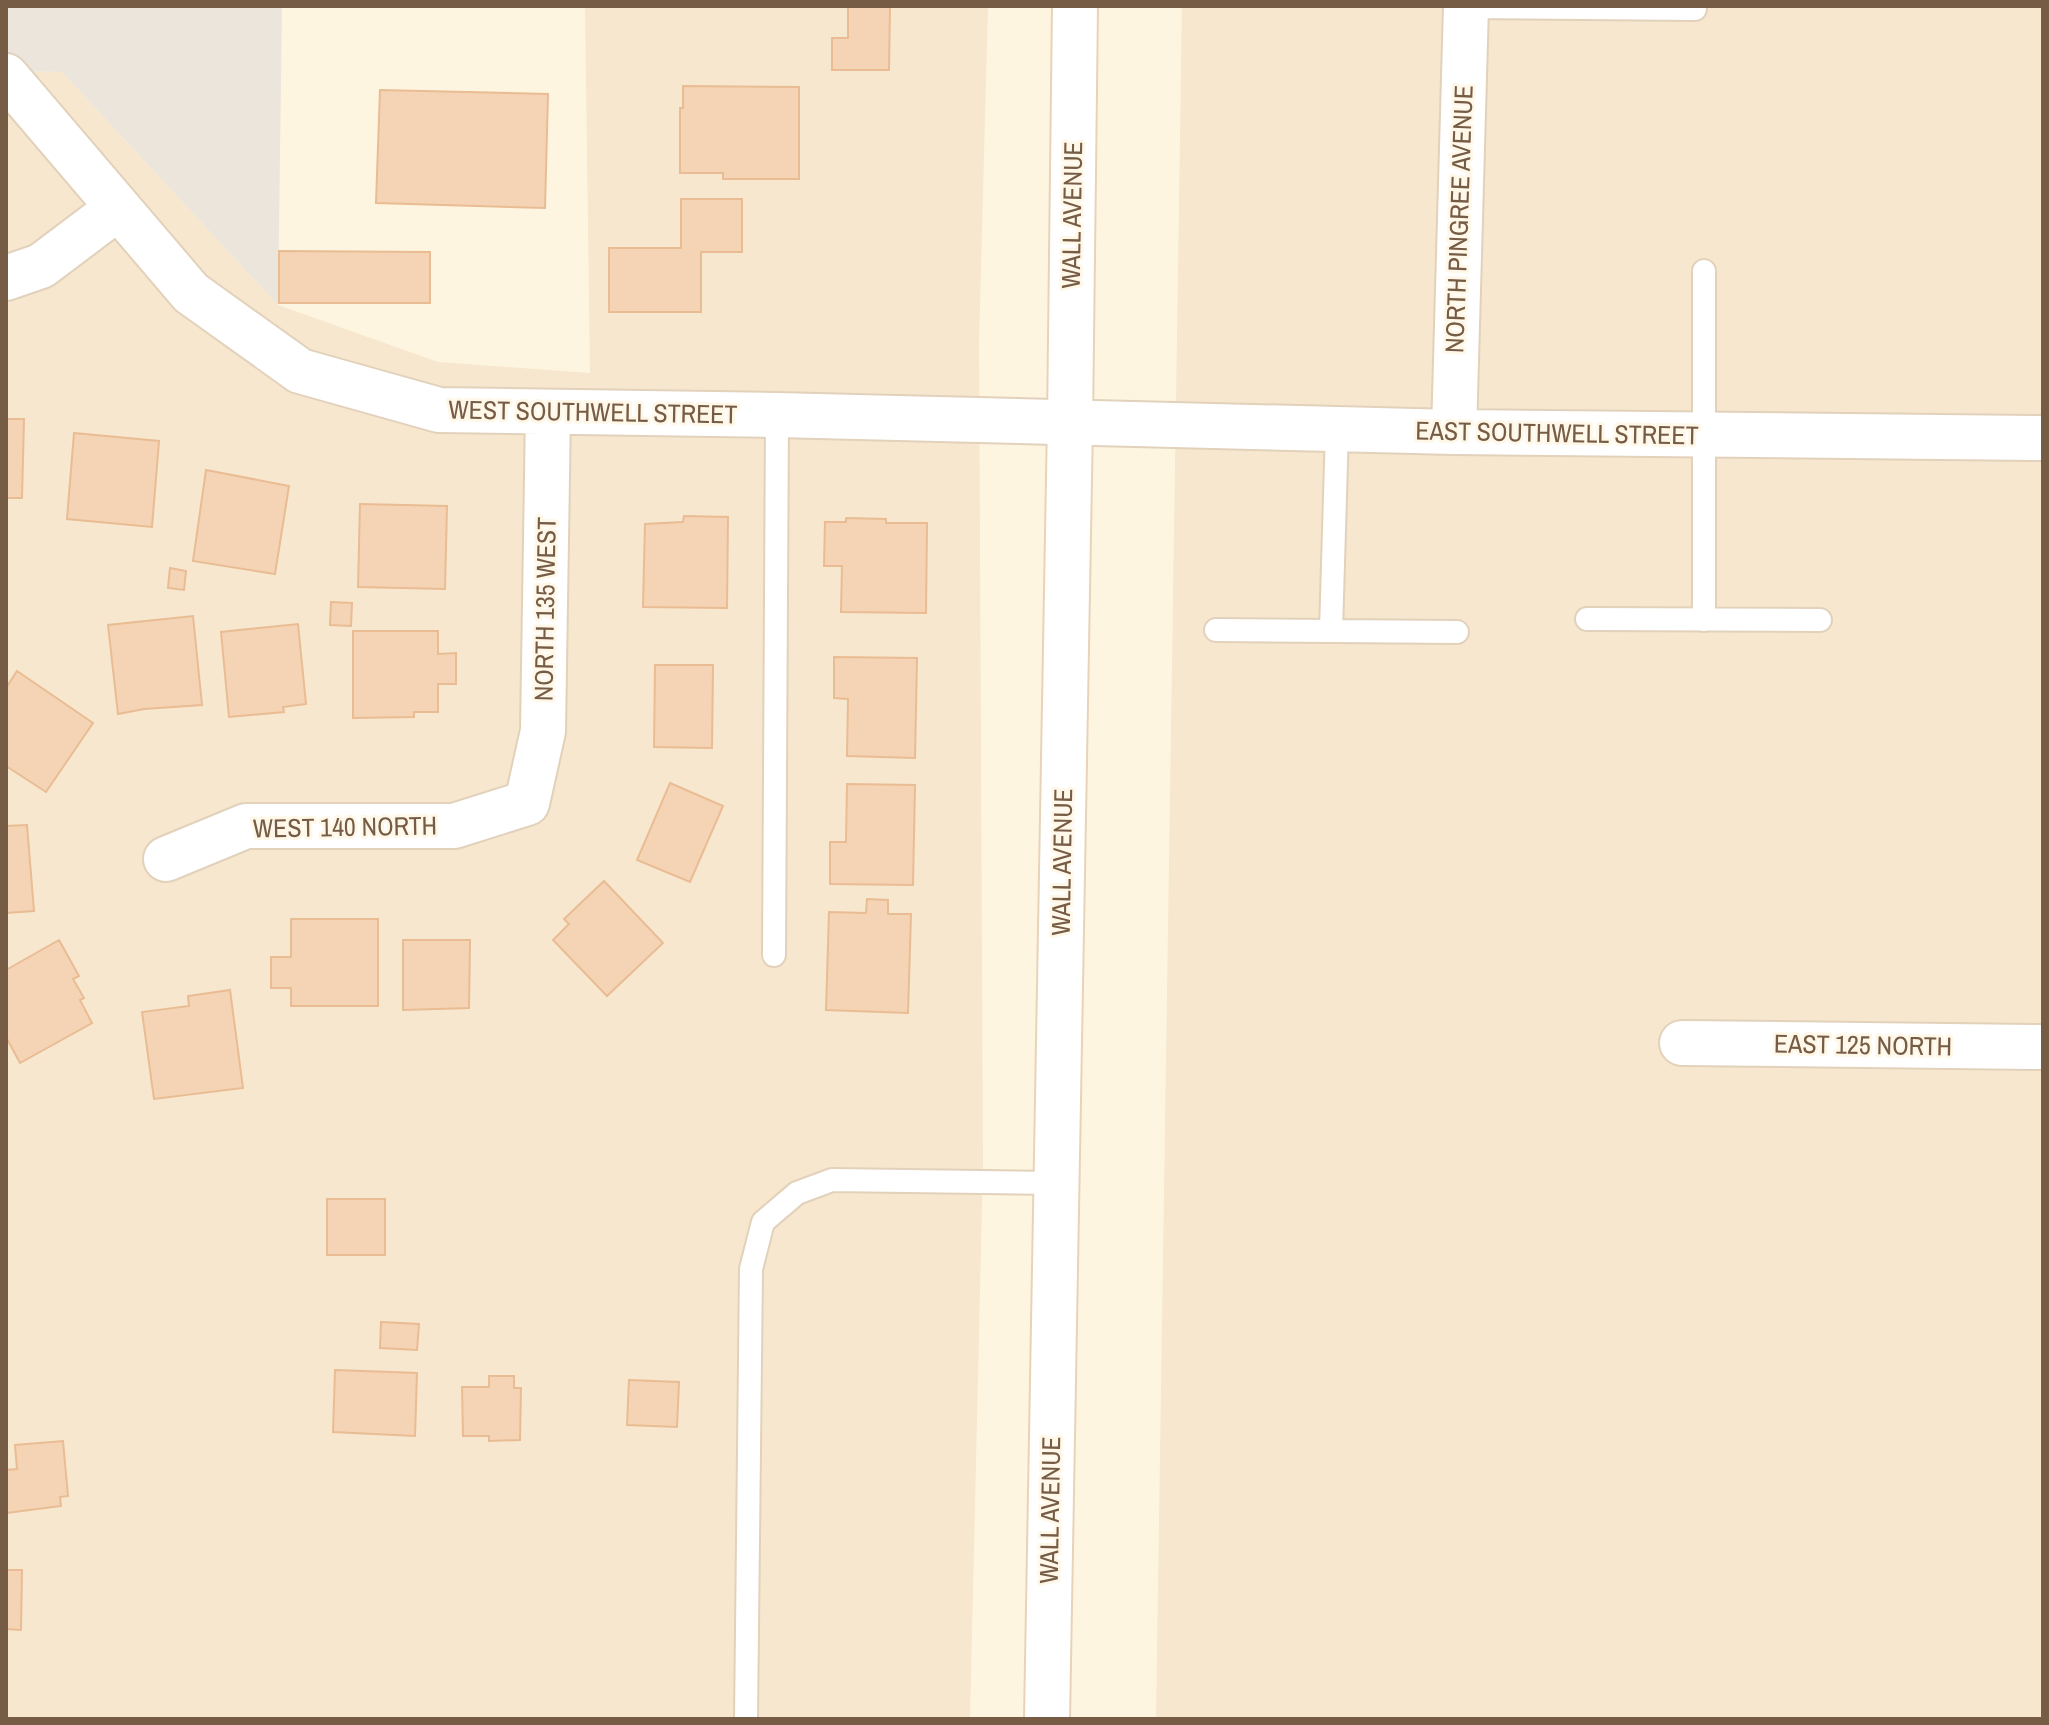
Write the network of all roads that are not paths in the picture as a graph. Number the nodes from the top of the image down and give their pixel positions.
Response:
1 (1075, 6) edge
2 (1466, 6) edge
3 (1695, 9) dead end
4 (6, 76) edge
5 (118, 208) junction
6 (1704, 271) dead end
7 (6, 278) edge
8 (548, 412) junction
9 (777, 415) junction
10 (1070, 422) junction
11 (1337, 429) junction
12 (1454, 432) junction
13 (1705, 435) junction
14 (2043, 438) edge
15 (1587, 619) dead end
16 (1704, 620) junction
17 (1820, 620) dead end
18 (1216, 630) dead end
19 (1331, 631) junction
20 (1457, 632) dead end
21 (527, 803) joint
22 (166, 859) dead end
23 (774, 955) dead end
24 (1682, 1043) dead end
25 (2043, 1047) edge
26 (1056, 1183) junction
27 (746, 1719) edge
28 (1047, 1719) edge

1 - 10 street, WALL AVENUE
2 - 3 lane
2 - 12 street, NORTH PINGREE AVENUE
4 - 5 street, WEST SOUTHWELL STREET
5 - 7 street
5 - 8 street, WEST SOUTHWELL STREET
6 - 13 lane
8 - 9 street, WEST SOUTHWELL STREET
8 - 21 street, NORTH 135 WEST
9 - 10 street, WEST SOUTHWELL STREET
9 - 23 lane
10 - 11 street, EAST SOUTHWELL STREET
10 - 26 street, WALL AVENUE
11 - 12 street, EAST SOUTHWELL STREET
11 - 19 lane
12 - 13 street, EAST SOUTHWELL STREET
13 - 14 street, EAST SOUTHWELL STREET
13 - 16 lane
15 - 16 lane
16 - 17 lane
18 - 19 lane
19 - 20 lane
21 - 22 street, WEST 140 NORTH
24 - 25 street, EAST 125 NORTH
26 - 27 lane
26 - 28 street, WALL AVENUE

